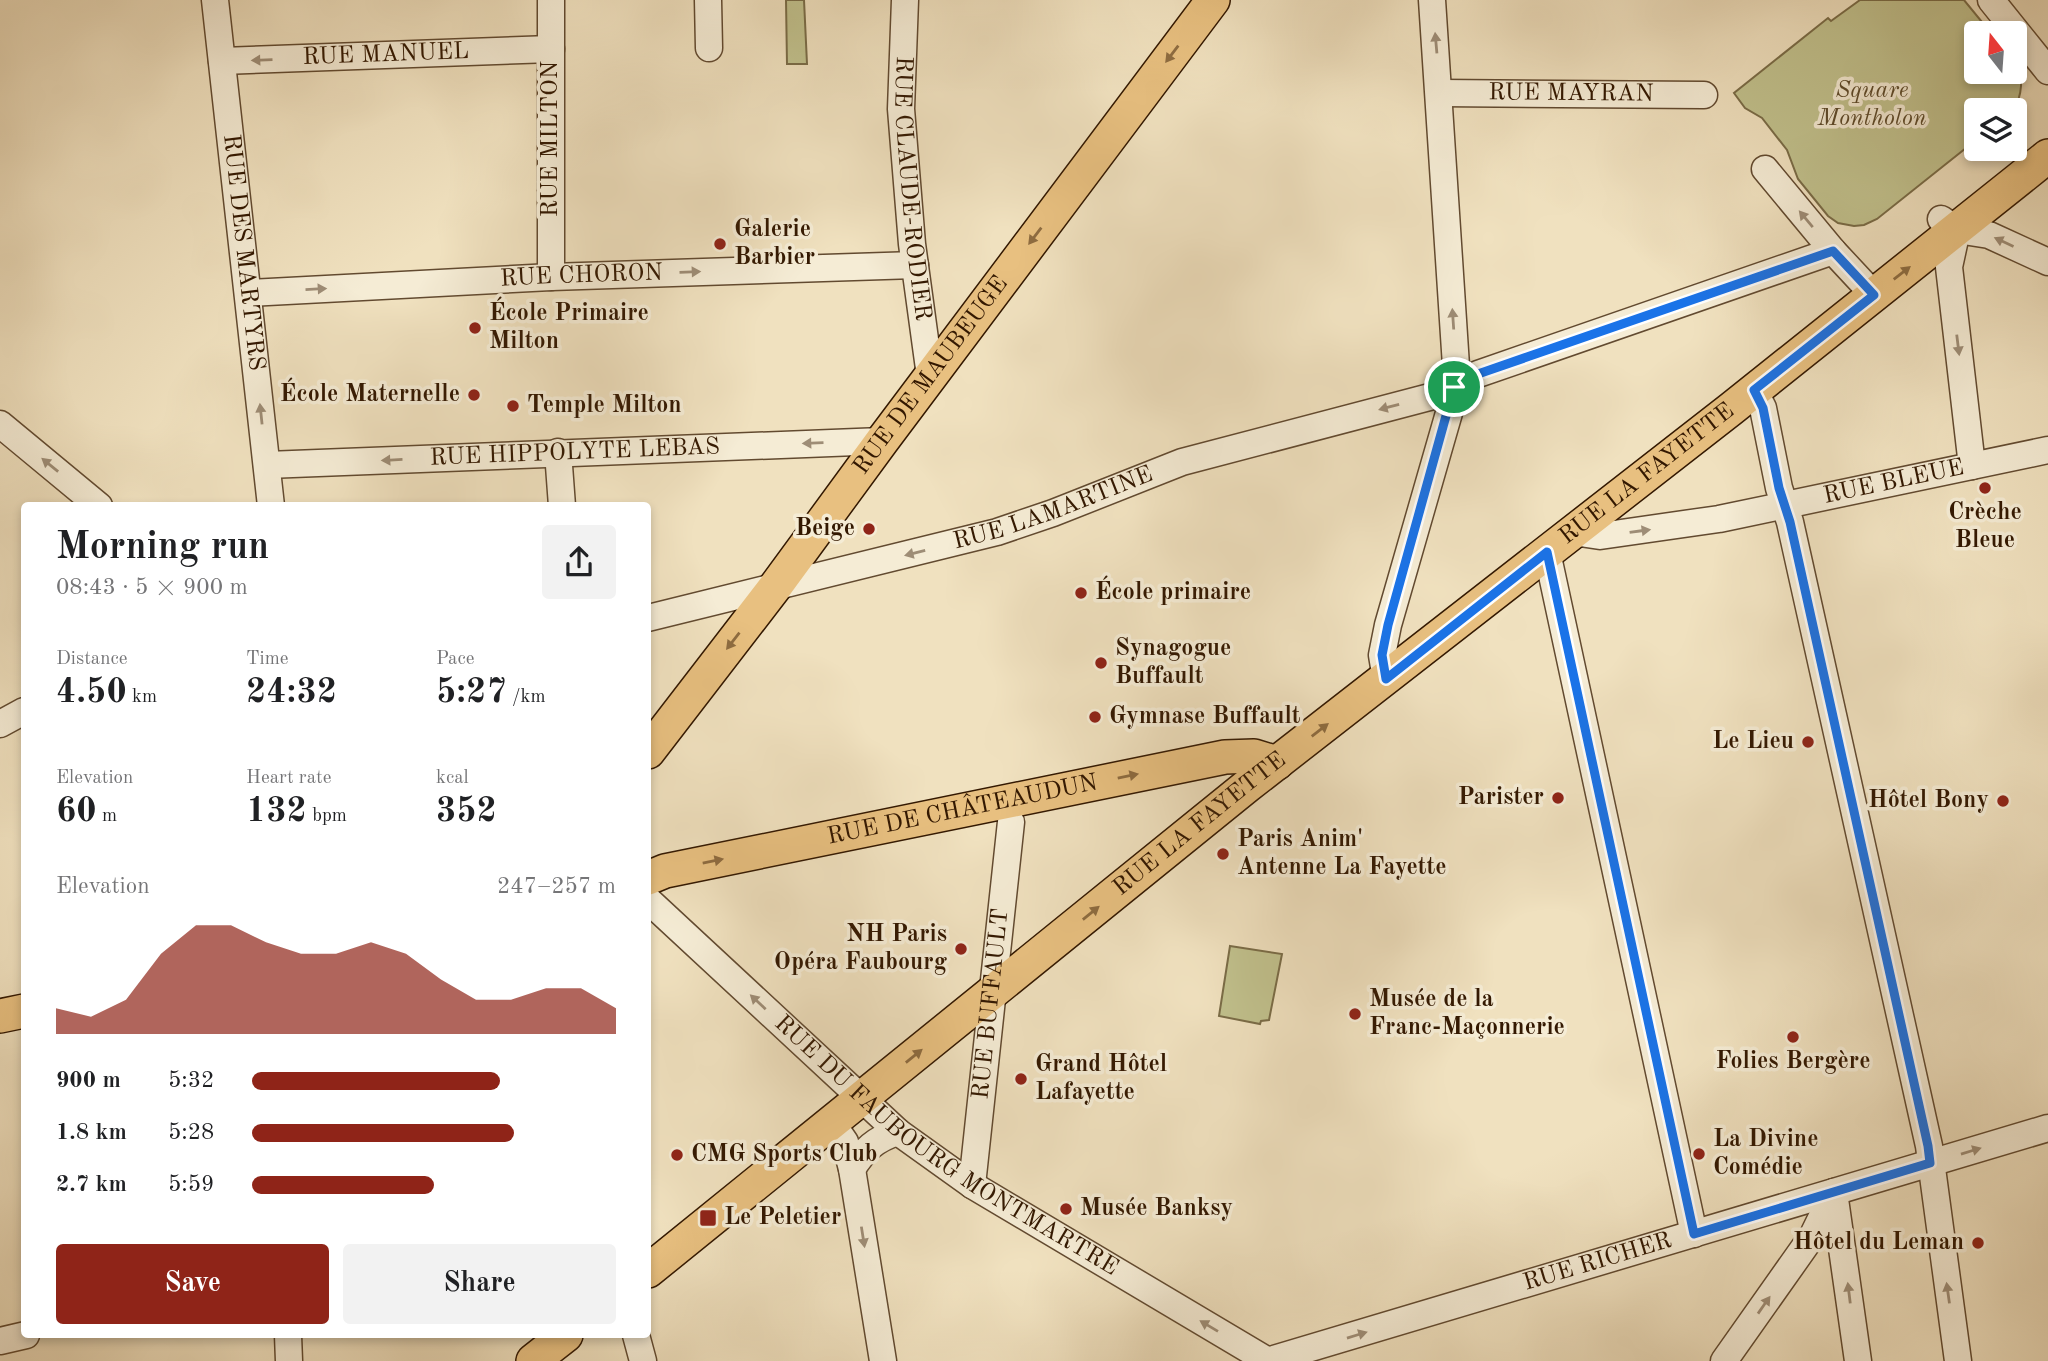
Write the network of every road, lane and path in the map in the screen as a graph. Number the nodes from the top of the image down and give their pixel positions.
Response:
1 (215, 0) edge
2 (551, 0) edge
3 (708, 0) edge
4 (905, 0) edge
5 (1213, 0) edge
6 (1432, 0) edge
7 (1991, 0) edge
8 (709, 48) dead end
9 (551, 49) junction
10 (222, 61) junction
11 (2048, 71) edge
12 (1440, 93) junction
13 (1704, 95) dead end
14 (2048, 156) edge
15 (1772, 177) dead end
16 (1949, 224) junction
17 (1833, 251) junction
18 (2048, 262) edge
19 (915, 265) junction
20 (551, 277) junction
21 (248, 293) junction
22 (1874, 295) junction
23 (930, 376) junction
24 (1454, 387) junction
25 (1754, 390) junction
26 (0, 424) edge
27 (881, 440) junction
28 (2048, 450) edge
29 (558, 452) junction
30 (267, 465) junction
31 (1972, 466) junction
32 (94, 502) edge
33 (271, 502) edge
34 (562, 502) edge
35 (1786, 506) junction
36 (1560, 542) junction
37 (775, 587) junction
38 (651, 617) edge
39 (1386, 679) junction
40 (21, 713) edge
41 (0, 724) edge
42 (651, 748) edge
43 (1277, 763) junction
44 (1011, 822) dead end
45 (651, 877) edge
46 (651, 903) edge
47 (993, 993) junction
48 (21, 1012) edge
49 (0, 1016) edge
50 (861, 1099) junction
51 (832, 1123) junction
52 (2048, 1128) edge
53 (898, 1132) junction
54 (1930, 1163) junction
55 (852, 1169) junction
56 (972, 1185) junction
57 (1835, 1192) junction
58 (1694, 1234) junction
59 (651, 1269) edge
60 (21, 1336) edge
61 (288, 1338) edge
62 (561, 1338) edge
63 (637, 1338) edge
64 (0, 1341) edge
65 (534, 1354) edge
66 (0, 1355) edge
67 (2, 1361) edge
68 (289, 1361) edge
69 (643, 1361) edge
70 (883, 1361) edge
71 (1267, 1361) edge
72 (1724, 1361) edge
73 (1858, 1361) edge
74 (1958, 1361) edge

1 - 10 street, RUE DES MARTYRS
2 - 9 street, RUE MILTON
3 - 8 street
4 - 19 street, RUE CLAUDE-RODIER
5 -> 23 main road, RUE DE MAUBEUGE
12 -> 6 street
7 - 11 street
9 -> 10 street, RUE MANUEL
9 - 20 street, RUE MILTON
10 - 21 street, RUE DES MARTYRS
12 - 13 street, RUE MAYRAN
24 -> 12 street
14 - 16 main road, RUE LA FAYETTE
17 -> 15 street
18 -> 16 street
22 -> 16 main road, RUE LA FAYETTE
16 -> 31 street
17 - 22 street
17 - 24 street, RUE LAMARTINE
20 -> 19 street, RUE CHORON
19 - 23 street, RUE CLAUDE-RODIER
21 -> 20 street, RUE CHORON
30 -> 21 street, RUE DES MARTYRS
22 - 25 main road, RUE LA FAYETTE
23 - 27 main road, RUE DE MAUBEUGE
24 -> 37 street, RUE LAMARTINE
24 - 39 street
25 - 35 street
25 - 36 main road, RUE LA FAYETTE
32 -> 26 street
27 -> 29 street, RUE HIPPOLYTE LEBAS
27 - 37 main road, RUE DE MAUBEUGE
28 - 31 street, RUE BLEUE
29 -> 30 street, RUE HIPPOLYTE LEBAS
29 - 34 street
30 - 33 street, RUE DES MARTYRS
31 - 35 street, RUE BLEUE
36 -> 35 street, RUE BLEUE
35 - 54 street
36 - 39 main road, RUE LA FAYETTE
36 - 58 street
37 - 38 street, RUE LAMARTINE
37 -> 42 main road, RUE DE MAUBEUGE
43 -> 39 main road, RUE LA FAYETTE
40 - 41 street
45 -> 43 main road, RUE DE CHÂTEAUDUN
47 -> 43 main road, RUE LA FAYETTE
44 - 47 street, RUE BUFFAULT
50 -> 46 street, RUE DU FAUBOURG MONTMARTRE
50 -> 47 main road, RUE LA FAYETTE
47 - 56 street, RUE BUFFAULT
48 - 49 main road
50 - 51 main road, RUE LA FAYETTE
50 - 53 street, RUE DU FAUBOURG MONTMARTRE
51 - 55 street
51 - 59 main road, RUE LA FAYETTE
54 -> 52 street, RUE RICHER
53 - 55 street
53 - 56 street, RUE DU FAUBOURG MONTMARTRE
54 - 57 street, RUE RICHER
74 -> 54 street
55 -> 70 street
71 -> 56 street, RUE DU FAUBOURG MONTMARTRE
57 - 58 street, RUE RICHER
72 -> 57 street
73 -> 57 street
71 -> 58 street, RUE RICHER
60 - 64 street
61 - 68 street
62 - 65 main road
63 - 69 street
66 - 67 street

